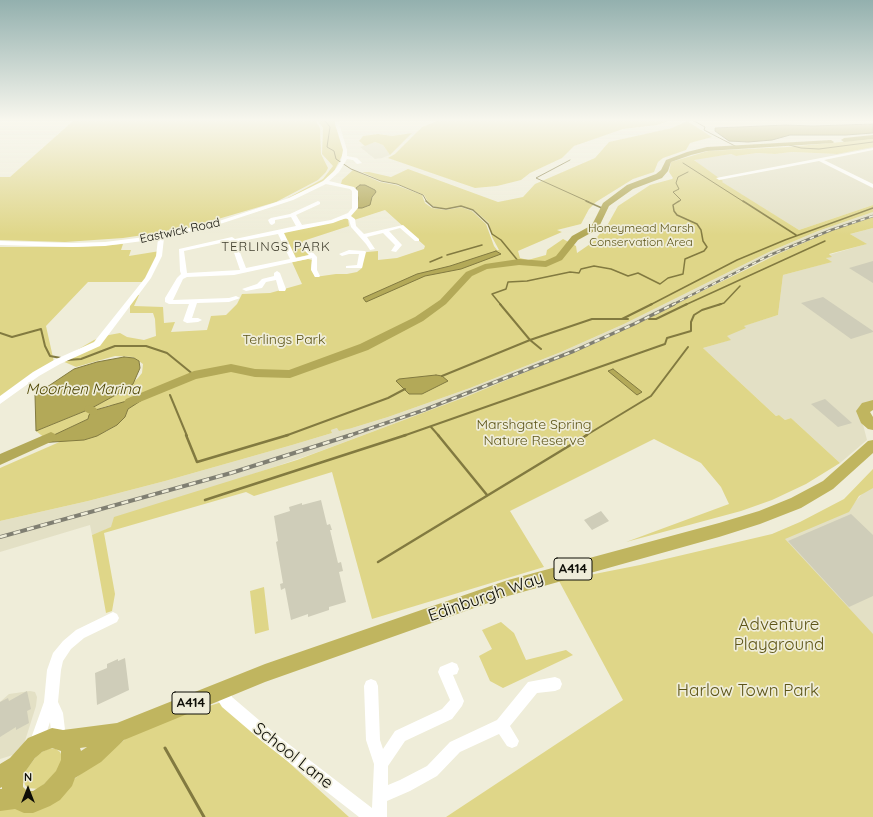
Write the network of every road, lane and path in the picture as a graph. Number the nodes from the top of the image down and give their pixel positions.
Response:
1 (344, 159) edge
2 (355, 159) edge
3 (819, 159) joint
4 (358, 164) dead end
5 (719, 178) dead end
6 (325, 182) junction
7 (873, 186) edge
8 (317, 203) dead end
9 (292, 215) junction
10 (347, 216) junction
11 (272, 223) dead end
12 (300, 228) junction
13 (384, 230) junction
14 (280, 231) junction
15 (363, 236) junction
16 (161, 237) junction
17 (233, 240) junction
18 (416, 240) dead end
19 (0, 243) edge
20 (303, 245) dead end
21 (394, 251) dead end
22 (363, 252) junction
23 (342, 254) dead end
24 (313, 256) junction
25 (294, 260) junction
26 (274, 265) junction
27 (348, 267) dead end
28 (244, 272) junction
29 (185, 275) junction
30 (317, 276) dead end
31 (278, 277) junction
32 (246, 289) dead end
33 (282, 289) dead end
34 (236, 298) dead end
35 (194, 301) junction
36 (198, 320) dead end
37 (0, 400) edge
38 (873, 405) edge
39 (871, 423) edge
40 (871, 446) edge
41 (113, 618) dead end
42 (452, 669) dead end
43 (555, 684) dead end
44 (371, 686) dead end
45 (224, 690) junction
46 (51, 702) junction
47 (502, 725) junction
48 (117, 733) junction
49 (61, 739) junction
50 (512, 741) dead end
51 (35, 745) junction
52 (381, 764) junction
53 (17, 765) junction
54 (68, 770) junction
55 (0, 777) edge
56 (380, 796) junction
57 (9, 799) edge
58 (371, 817) edge
59 (379, 817) edge

1 - 6 street, Eastwick Road
2 - 4 street
3 - 5 street
3 - 7 street
6 - 10 street
6 - 16 street, Eastwick Road
8 - 9 street
9 - 11 street
9 - 12 street
10 - 12 street
10 - 15 street
12 - 14 street
13 - 15 street
13 - 18 street
13 - 21 street
14 - 17 street
14 - 25 street
15 - 22 street
16 - 19 street, Eastwick Road
16 - 37 street
17 - 28 street
17 - 29 street
20 - 24 street
22 - 23 street
22 - 27 street
24 - 25 street
24 - 30 street
25 - 26 street
26 - 28 street
26 - 31 street
28 - 29 street
29 - 35 street
31 - 32 street
31 - 33 street
34 - 35 street
35 - 36 street
38 - 39 highway, Edinburgh Way
39 - 40 highway, Edinburgh Way / A414
40 - 45 highway, Edinburgh Way / A414
41 - 46 street
42 - 52 street
43 - 47 street
44 - 52 street
45 - 48 highway, Edinburgh Way / A414
45 - 58 street, School Lane
46 - 49 street
46 - 51 street
47 - 50 street
47 - 56 street
48 - 49 highway, Edinburgh Way / A414
48 - 54 highway, Edinburgh Way / A414
49 - 51 highway, Edinburgh Way
49 - 54 highway
51 - 53 highway
52 - 56 street
53 - 55 highway
53 - 57 highway
54 - 57 highway
56 - 59 street

